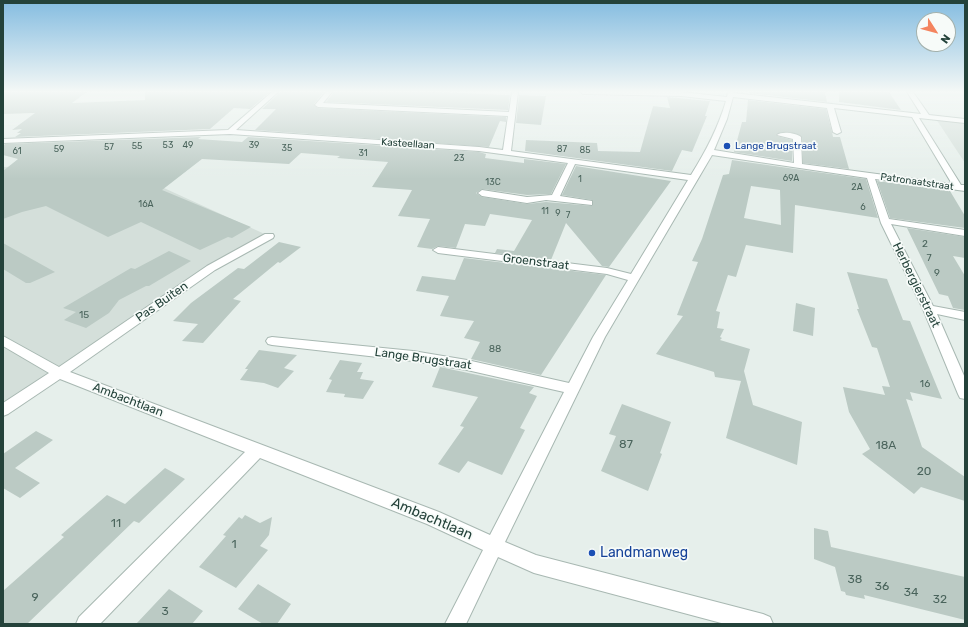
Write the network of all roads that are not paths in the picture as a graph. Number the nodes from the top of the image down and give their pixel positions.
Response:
1 (242, 121) edge
2 (511, 121) edge
3 (723, 121) edge
4 (834, 121) edge
5 (918, 121) edge
6 (230, 132) junction
7 (837, 132) dead end
8 (781, 135) dead end
9 (3, 141) edge
10 (507, 152) junction
11 (709, 152) junction
12 (573, 161) junction
13 (798, 166) junction
14 (870, 175) junction
15 (694, 178) junction
16 (962, 188) edge
17 (482, 193) dead end
18 (555, 198) junction
19 (589, 203) dead end
20 (886, 223) junction
21 (965, 233) edge
22 (269, 236) dead end
23 (438, 250) dead end
24 (634, 278) junction
25 (929, 310) junction
26 (965, 316) edge
27 (3, 340) edge
28 (272, 341) dead end
29 (58, 373) junction
30 (573, 389) junction
31 (965, 394) edge
32 (3, 410) edge
33 (258, 449) junction
34 (495, 546) junction
35 (86, 624) edge
36 (455, 624) edge
37 (763, 624) edge

1 - 6 street
2 - 10 street
3 - 11 street
4 - 7 street
5 - 16 street
6 - 9 street, Kasteellaan
6 - 10 street, Kasteellaan
8 - 13 street
10 - 12 street, Kasteellaan
11 - 13 street, Patronaatstraat
11 - 15 street
12 - 15 street, Kasteellaan
12 - 18 street
13 - 14 street, Patronaatstraat
14 - 16 street, Patronaatstraat
14 - 20 street, Herbergierstraat
15 - 24 street
17 - 18 street
18 - 19 street
20 - 21 street
20 - 25 street, Herbergierstraat
22 - 29 street, Pas Buiten
23 - 24 street, Groenstraat
24 - 30 street
25 - 26 street
25 - 31 street, Herbergierstraat
27 - 29 street, Ambachtlaan
28 - 30 street, Lange Brugstraat
29 - 32 street, Pas Buiten
29 - 33 street, Ambachtlaan
30 - 34 street
33 - 34 street, Ambachtlaan
33 - 35 street
34 - 36 street
34 - 37 street

